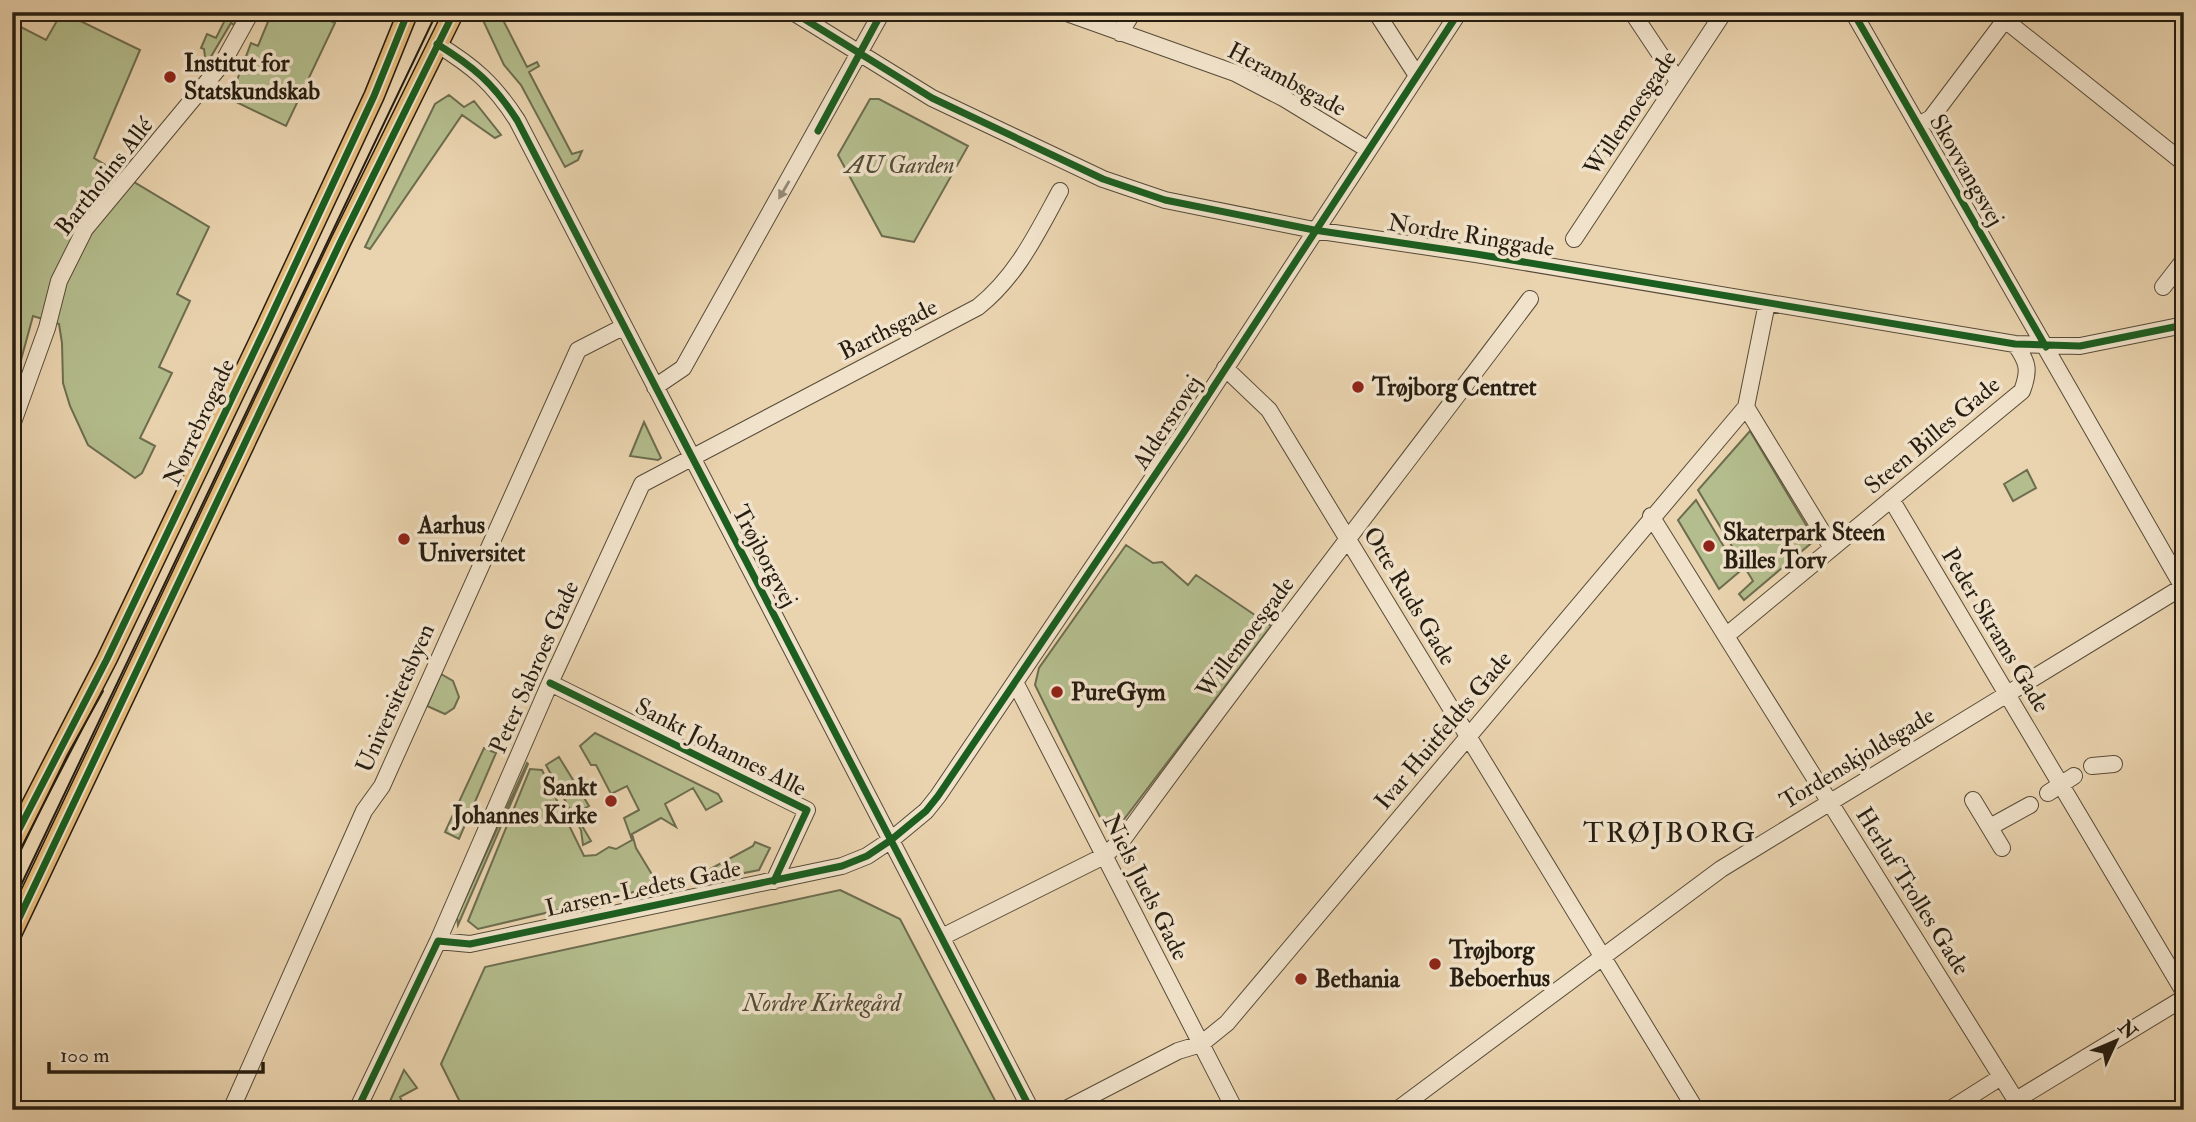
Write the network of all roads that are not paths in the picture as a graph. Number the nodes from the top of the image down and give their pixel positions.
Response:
1 (251, 12) edge
2 (408, 12) edge
3 (454, 12) edge
4 (793, 12) edge
5 (882, 12) edge
6 (1064, 12) edge
7 (1133, 12) edge
8 (1376, 12) edge
9 (1459, 12) edge
10 (1632, 12) edge
11 (1724, 12) edge
12 (1853, 12) edge
13 (2008, 16) edge
14 (1120, 33) junction
15 (437, 44) junction
16 (859, 54) junction
17 (1416, 74) junction
18 (1678, 80) junction
19 (1919, 125) junction
20 (1367, 149) junction
21 (2184, 163) edge
22 (1060, 191) dead end
23 (1314, 230) junction
24 (1574, 239) dead end
25 (2184, 260) edge
26 (2163, 287) dead end
27 (1530, 299) dead end
28 (1767, 303) junction
29 (2184, 325) edge
30 (623, 327) junction
31 (2015, 344) junction
32 (2046, 346) junction
33 (1225, 368) junction
34 (655, 387) junction
35 (1746, 407) junction
36 (12, 425) edge
37 (691, 457) junction
38 (1891, 499) junction
39 (1651, 516) junction
40 (1349, 540) junction
41 (1832, 548) junction
42 (2183, 587) edge
43 (1727, 635) junction
44 (550, 682) junction
45 (1016, 684) junction
46 (2007, 694) junction
47 (1468, 735) junction
48 (2114, 764) dead end
49 (2092, 766) dead end
50 (1973, 800) dead end
51 (1829, 801) junction
52 (2029, 805) dead end
53 (1990, 827) junction
54 (891, 839) junction
55 (12, 843) edge
56 (2002, 848) dead end
57 (1104, 856) junction
58 (774, 881) junction
59 (12, 933) edge
60 (942, 937) junction
61 (438, 941) junction
62 (1604, 955) junction
63 (2184, 992) edge
64 (2184, 998) edge
65 (1201, 1044) junction
66 (2001, 1077) junction
67 (2019, 1105) edge
68 (231, 1110) edge
69 (357, 1110) edge
70 (1031, 1110) edge
71 (1064, 1110) edge
72 (1235, 1110) edge
73 (1397, 1110) edge
74 (1696, 1110) edge
75 (1948, 1110) edge

1 - 36 street, Bartholins Allé
2 - 55 main road, Nørrebrogade
3 - 15 main road, Nørrebrogade
4 - 16 street, Nordre Ringgade
5 - 16 street
6 - 14 street, Herambsgade
7 - 14 street
8 - 17 street
9 - 17 street, Aldersrovej
10 - 18 street
11 - 18 street, Willemoesgade
12 - 19 street, Skovvangsvej
13 - 19 street
13 - 21 street
14 - 20 street, Herambsgade
15 - 30 street, Trøjborgvej
15 - 59 main road, Nørrebrogade
16 - 23 street, Nordre Ringgade
16 -> 34 street
17 - 20 street, Aldersrovej
18 - 24 street, Willemoesgade
19 - 32 street, Skovvangsvej
20 - 23 street, Aldersrovej
22 - 37 street, Barthsgade
23 - 28 street, Nordre Ringgade
23 - 33 street, Aldersrovej
25 - 26 street
27 - 40 street, Willemoesgade
28 - 31 street, Nordre Ringgade
28 - 35 street, Ivar Huitfeldts Gade
29 - 32 street, Nordre Ringgade
30 - 34 street, Trøjborgvej
30 - 68 street, Universitetsbyen
31 - 32 street, Nordre Ringgade
31 - 38 street, Steen Billes Gade
32 - 42 street, Skovvangsvej
33 - 40 street, Otte Ruds Gade
33 - 45 street, Aldersrovej
34 - 37 street, Trøjborgvej
35 - 39 street, Ivar Huitfeldts Gade
35 - 41 street
37 - 44 street, Peter Sabroes Gade
37 - 54 street, Trøjborgvej
38 - 41 street, Steen Billes Gade
38 - 46 street, Peder Skrams Gade
39 - 43 street, Herluf Trolles Gade
39 - 47 street, Ivar Huitfeldts Gade
40 - 47 street, Otte Ruds Gade
40 - 57 street, Willemoesgade
41 - 43 street, Steen Billes Gade
42 - 46 street, Tordenskjoldsgade
43 - 51 street, Herluf Trolles Gade
44 - 58 street, Sankt Johannes Alle
44 - 61 street, Peter Sabroes Gade
45 - 54 street, Aldersrovej
45 - 57 street, Niels Juels Gade
46 - 51 street, Tordenskjoldsgade
46 - 63 street, Peder Skrams Gade
47 - 62 street, Otte Ruds Gade
47 - 65 street, Ivar Huitfeldts Gade
48 - 49 street
50 - 53 street
51 - 62 street, Tordenskjoldsgade
51 - 66 street, Herluf Trolles Gade
52 - 53 street
53 - 56 street
54 - 58 street, Larsen-Ledets Gade
54 - 60 street, Trøjborgvej
57 - 60 street, Willemoesgade
57 - 65 street, Niels Juels Gade
58 - 61 street, Larsen-Ledets Gade
60 - 70 street, Trøjborgvej
61 - 69 street, Peter Sabroes Gade
62 - 73 street, Tordenskjoldsgade
62 - 74 street, Otte Ruds Gade
64 - 67 street
65 - 71 street, Ivar Huitfeldts Gade
65 - 72 street, Niels Juels Gade
66 - 67 street, Herluf Trolles Gade
66 - 75 street

